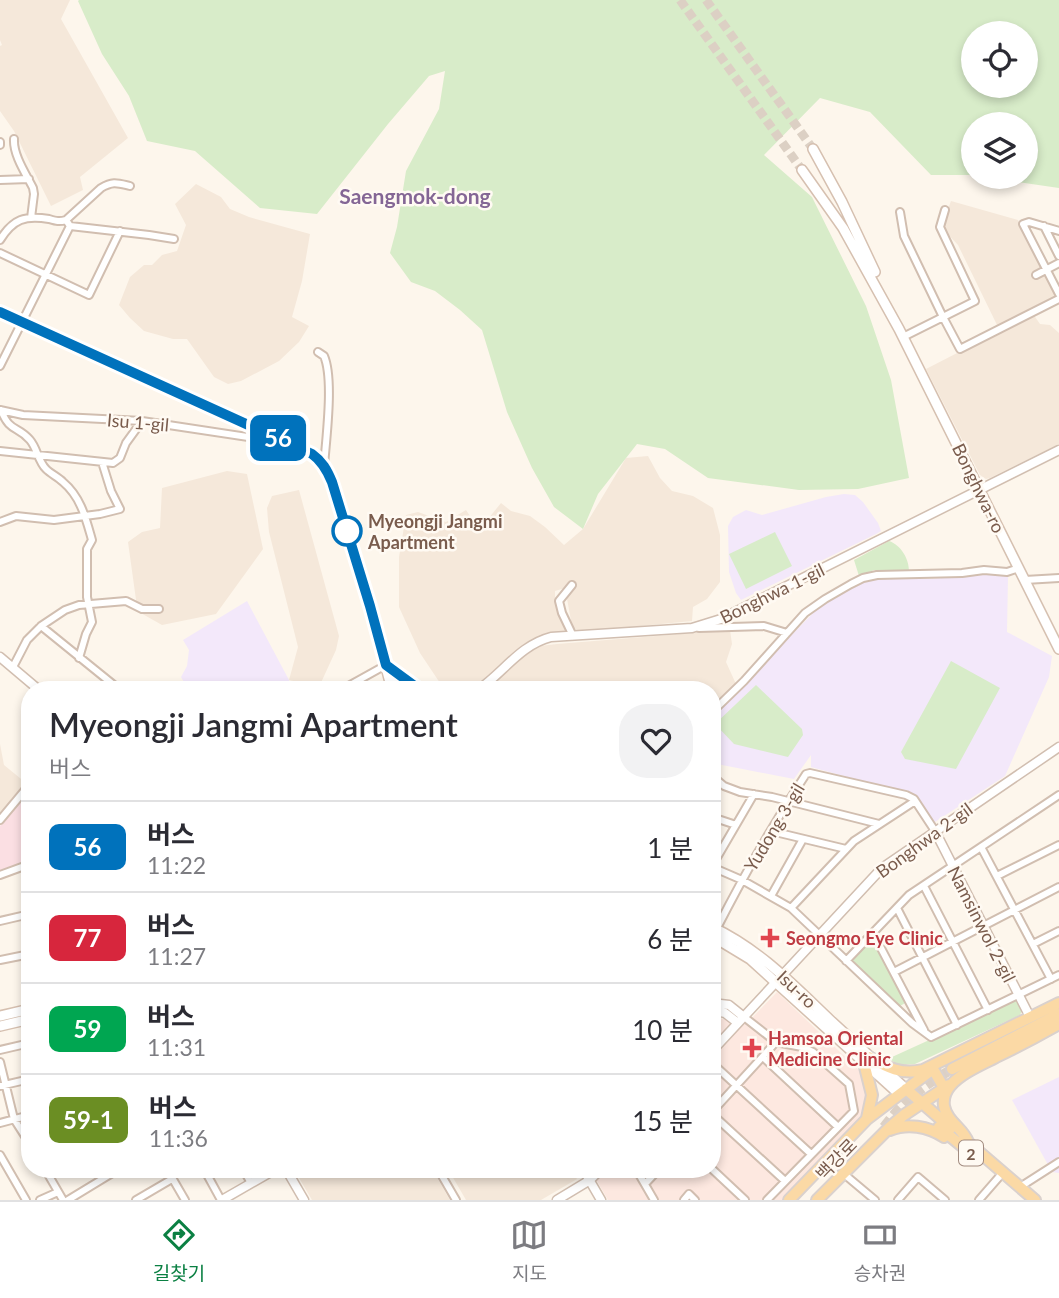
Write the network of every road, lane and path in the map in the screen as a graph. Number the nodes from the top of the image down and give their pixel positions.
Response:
1 (14, 139) dead end
2 (813, 149) tunnel mouth
3 (802, 170) tunnel mouth
4 (29, 179) junction
5 (0, 180) edge
6 (130, 186) dead end
7 (945, 210) dead end
8 (900, 212) dead end
9 (31, 218) junction
10 (68, 223) junction
11 (1044, 226) junction
12 (120, 231) junction
13 (1059, 231) edge
14 (174, 239) dead end
15 (0, 240) edge
16 (0, 253) edge
17 (1059, 256) edge
18 (1059, 263) edge
19 (1046, 270) junction
20 (46, 275) junction
21 (1036, 275) dead end
22 (1059, 296) edge
23 (0, 312) edge
24 (943, 317) junction
25 (22, 323) junction
26 (901, 333) junction
27 (318, 352) dead end
28 (0, 366) edge
29 (0, 410) edge
30 (142, 421) junction
31 (276, 437) junction
32 (1059, 450) edge
33 (0, 451) edge
34 (38, 454) junction
35 (102, 462) junction
36 (324, 466) junction
37 (980, 489) junction
38 (84, 516) junction
39 (0, 522) edge
40 (1019, 568) junction
41 (1059, 578) edge
42 (1025, 580) junction
43 (572, 585) dead end
44 (89, 605) junction
45 (159, 609) dead end
46 (41, 626) junction
47 (692, 628) junction
48 (787, 633) junction
49 (573, 636) junction
50 (1059, 649) edge
51 (0, 657) edge
52 (79, 658) junction
53 (386, 665) junction
54 (13, 667) junction
55 (29, 681) edge
56 (104, 681) edge
57 (357, 681) edge
58 (390, 681) edge
59 (409, 681) edge
60 (488, 681) edge
61 (721, 703) edge
62 (1059, 747) edge
63 (721, 783) edge
64 (754, 794) junction
65 (21, 795) edge
66 (1059, 795) edge
67 (915, 800) junction
68 (788, 801) junction
69 (0, 820) edge
70 (721, 820) edge
71 (878, 824) junction
72 (736, 825) junction
73 (771, 831) junction
74 (935, 831) junction
75 (803, 839) junction
76 (1059, 845) edge
77 (981, 847) junction
78 (846, 849) junction
79 (721, 851) edge
80 (953, 866) junction
81 (21, 867) edge
82 (721, 870) edge
83 (0, 875) edge
84 (997, 876) junction
85 (742, 880) junction
86 (924, 886) junction
87 (1059, 887) edge
88 (771, 896) junction
89 (792, 908) junction
90 (897, 908) junction
91 (1014, 909) junction
92 (21, 916) edge
93 (721, 918) edge
94 (0, 921) edge
95 (983, 926) junction
96 (1059, 931) edge
97 (873, 933) junction
98 (819, 935) junction
99 (721, 938) edge
100 (953, 942) junction
101 (1033, 944) junction
102 (21, 956) edge
103 (923, 957) junction
104 (0, 960) edge
105 (846, 961) junction
106 (894, 972) junction
107 (1059, 975) edge
108 (779, 978) junction
109 (1051, 979) junction
110 (1019, 995) junction
111 (1059, 1003) edge
112 (721, 1004) edge
113 (988, 1010) junction
114 (21, 1011) edge
115 (721, 1012) edge
116 (1059, 1014) edge
117 (0, 1016) edge
118 (1030, 1017) junction
119 (741, 1020) junction
120 (21, 1021) edge
121 (1059, 1024) edge
122 (957, 1025) junction
123 (0, 1026) edge
124 (931, 1037) junction
125 (721, 1041) edge
126 (776, 1042) junction
127 (21, 1045) edge
128 (0, 1050) edge
129 (763, 1057) junction
130 (867, 1060) junction
131 (942, 1061) junction
132 (0, 1062) edge
133 (933, 1069) junction
134 (721, 1071) edge
135 (953, 1075) junction
136 (21, 1081) edge
137 (3, 1085) edge
138 (737, 1086) junction
139 (944, 1088) junction
140 (902, 1091) junction
141 (721, 1103) edge
142 (918, 1105) junction
143 (21, 1117) edge
144 (14, 1119) junction
145 (721, 1121) edge
146 (0, 1123) edge
147 (879, 1123) junction
148 (837, 1126) junction
149 (21, 1130) edge
150 (967, 1145) junction
151 (811, 1154) junction
152 (0, 1155) edge
153 (1059, 1162) edge
154 (844, 1174) junction
155 (721, 1177) edge
156 (999, 1177) junction
157 (50, 1178) edge
158 (104, 1178) edge
159 (209, 1178) edge
160 (248, 1178) edge
161 (260, 1178) edge
162 (291, 1178) edge
163 (443, 1178) edge
164 (641, 1178) edge
165 (651, 1178) edge
166 (172, 1179) joint
167 (590, 1180) joint
168 (785, 1181) junction
169 (251, 1183) junction
170 (645, 1184) junction
171 (1020, 1187) junction
172 (58, 1192) junction
173 (26, 1200) edge
174 (40, 1200) edge
175 (66, 1200) edge
176 (136, 1200) edge
177 (184, 1200) edge
178 (222, 1200) edge
179 (304, 1200) edge
180 (456, 1200) edge
181 (557, 1200) edge
182 (601, 1200) edge
183 (654, 1200) edge
184 (684, 1200) edge
185 (695, 1200) edge
186 (745, 1200) edge
187 (767, 1200) edge
188 (789, 1200) edge
189 (796, 1200) edge
190 (810, 1200) edge
191 (817, 1200) edge
192 (876, 1200) edge
193 (898, 1200) edge
194 (945, 1200) edge
195 (979, 1200) edge
196 (1026, 1200) edge
197 (1035, 1200) edge

1 - 4 street
2 - 26 main road, Bonghwa-ro
3 - 26 main road, Bonghwa-ro
4 - 5 street
4 - 9 street
6 - 10 street
7 - 24 street
8 - 24 street
9 - 10 street
9 - 15 street
10 - 12 street
10 - 20 street
11 - 13 street
11 - 17 street
11 - 19 street
12 - 14 street
12 - 20 street
16 - 20 street
18 - 19 street
19 - 21 street
19 - 22 street
20 - 25 street
22 - 24 street
23 - 25 main road
24 - 26 street
25 - 28 street
25 - 31 main road
26 - 37 main road, Bonghwa-ro
27 - 36 street
29 - 30 street, Isu 1-gil
29 - 34 street
30 - 31 street, Isu 1-gil
30 - 35 street
31 - 36 main road
32 - 37 street, Bonghwa 1-gil
33 - 34 street
34 - 35 street
34 - 38 street
35 - 38 street
36 - 53 main road
37 - 40 main road, Bonghwa-ro
37 - 47 street, Bonghwa 1-gil
38 - 39 street
38 - 44 street
40 - 42 main road, Bonghwa-ro
40 - 48 street
41 - 42 street
42 - 50 main road, Bonghwa-ro
43 - 49 street
44 - 45 street
44 - 46 street
44 - 52 street
46 - 52 street
46 - 54 street
47 - 48 street
47 - 49 street, Bonghwa 1-gil
48 - 61 street
49 - 60 street, Bonghwa 1-gil
51 - 54 street
52 - 56 street
53 - 57 street
53 - 58 main road
53 - 59 street
54 - 55 street
62 - 74 street, Bonghwa 2-gil
63 - 64 street
64 - 68 street
64 - 72 street
65 - 69 street
66 - 77 street
67 - 68 street, Yudong 3-gil
67 - 71 street
67 - 74 street
68 - 71 street
68 - 73 street, Yudong 3-gil
70 - 72 street
71 - 78 street
72 - 79 street
73 - 75 street
73 - 85 street, Yudong 3-gil
74 - 80 street, Namsinwol 2-gil
74 - 98 street, Bonghwa 2-gil
75 - 78 street
75 - 88 street
76 - 84 street
77 - 80 street
77 - 84 street
78 - 89 street
80 - 86 street
80 - 95 street, Namsinwol 2-gil
81 - 83 street
82 - 85 street
84 - 91 street
85 - 88 street
85 - 93 street, Yudong 3-gil
86 - 90 street
86 - 100 street
87 - 91 street
88 - 89 street
89 - 98 street
90 - 97 street
90 - 103 street
91 - 95 street
91 - 101 street
92 - 94 street
95 - 100 street
95 - 110 street, Namsinwol 2-gil
96 - 101 street
97 - 105 street
97 - 106 street
98 - 105 street
98 - 108 street, Bonghwa 2-gil
99 - 108 main road, Isu-ro
100 - 103 street
100 - 113 street
101 - 109 street
102 - 104 street
103 - 106 street
103 - 122 street
105 - 124 street
106 - 124 street
107 - 109 street
108 - 119 street, Bonghwa 2-gil
108 - 130 main road, Isu-ro
109 - 110 street
110 - 113 street
110 - 118 street, Namsinwol 2-gil
111 - 118 main road
112 - 119 street
113 - 122 street
114 - 117 main road
115 - 119 street
116 - 135 main road
118 - 131 main road
119 - 125 street, Bonghwa 2-gil
119 - 126 street
120 - 123 main road
121 - 135 main road
122 - 124 street
126 - 129 street
126 - 148 street
127 - 128 street
129 - 138 street
129 - 148 street
130 - 131 main road
130 - 140 main road, Isu-ro
130 - 147 main road
131 - 133 main road
132 - 137 street
133 - 139 main road
133 - 140 main road
134 - 138 street
135 - 139 main road
135 - 150 main road
136 - 137 street
137 - 144 street
138 - 141 street
138 - 151 street
139 - 142 main road
140 - 142 main road, 2
140 - 147 main road
142 - 147 main road
142 - 150 main road, 2
143 - 144 street
144 - 146 street
144 - 149 street
145 - 168 street
147 - 150 main road, 2
147 - 154 main road
147 - 188 main road
147 - 189 main road, 백강로
147 - 190 main road, 백강로
148 - 151 street
150 - 156 main road, 2
150 - 171 main road, 2
151 - 168 street
152 - 173 street
153 - 171 street
154 - 191 main road
154 - 192 street
155 - 186 street
156 - 195 street
156 - 196 main road, 2
157 - 172 street
158 - 175 street
159 - 178 street
160 - 169 street
161 - 169 street
162 - 179 street
163 - 180 street
164 - 170 street
165 - 170 street
166 - 176 street
166 - 177 street
167 - 181 street
167 - 182 street
168 - 187 street
169 - 178 street
170 - 183 street
171 - 197 main road, 2
172 - 174 street
172 - 175 street
184 - 185 street
193 - 194 street

